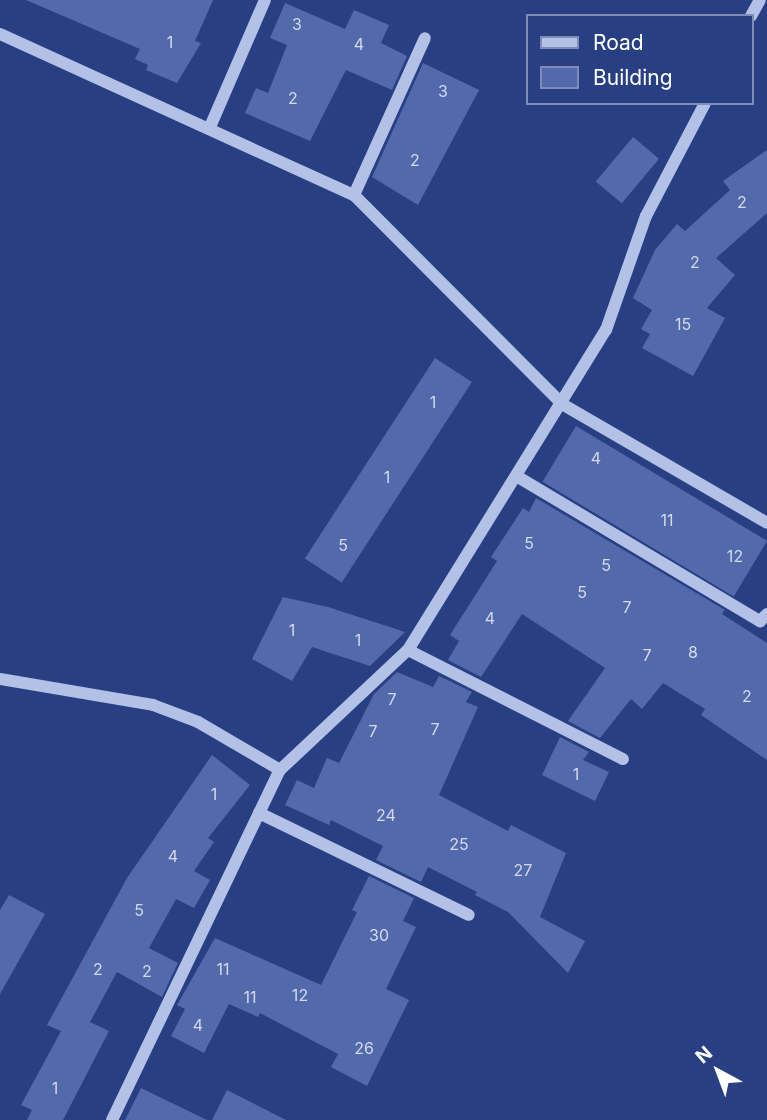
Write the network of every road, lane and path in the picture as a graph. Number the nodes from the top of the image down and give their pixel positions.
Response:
1 (265, 0) edge
2 (0, 34) edge
3 (425, 38) dead end
4 (704, 105) edge
5 (210, 127) junction
6 (354, 195) junction
7 (562, 404) junction
8 (518, 477) junction
9 (767, 523) edge
10 (767, 614) edge
11 (408, 650) junction
12 (0, 679) edge
13 (623, 759) dead end
14 (280, 770) junction
15 (259, 813) junction
16 (470, 915) dead end
17 (112, 1120) edge

1 - 5 street
2 - 5 street
3 - 6 street
4 - 7 street
5 - 6 street
6 - 7 street
7 - 8 street
7 - 9 street
8 - 10 street
8 - 11 street
11 - 13 street
11 - 14 street
12 - 14 street
14 - 15 street
15 - 16 street
15 - 17 street

